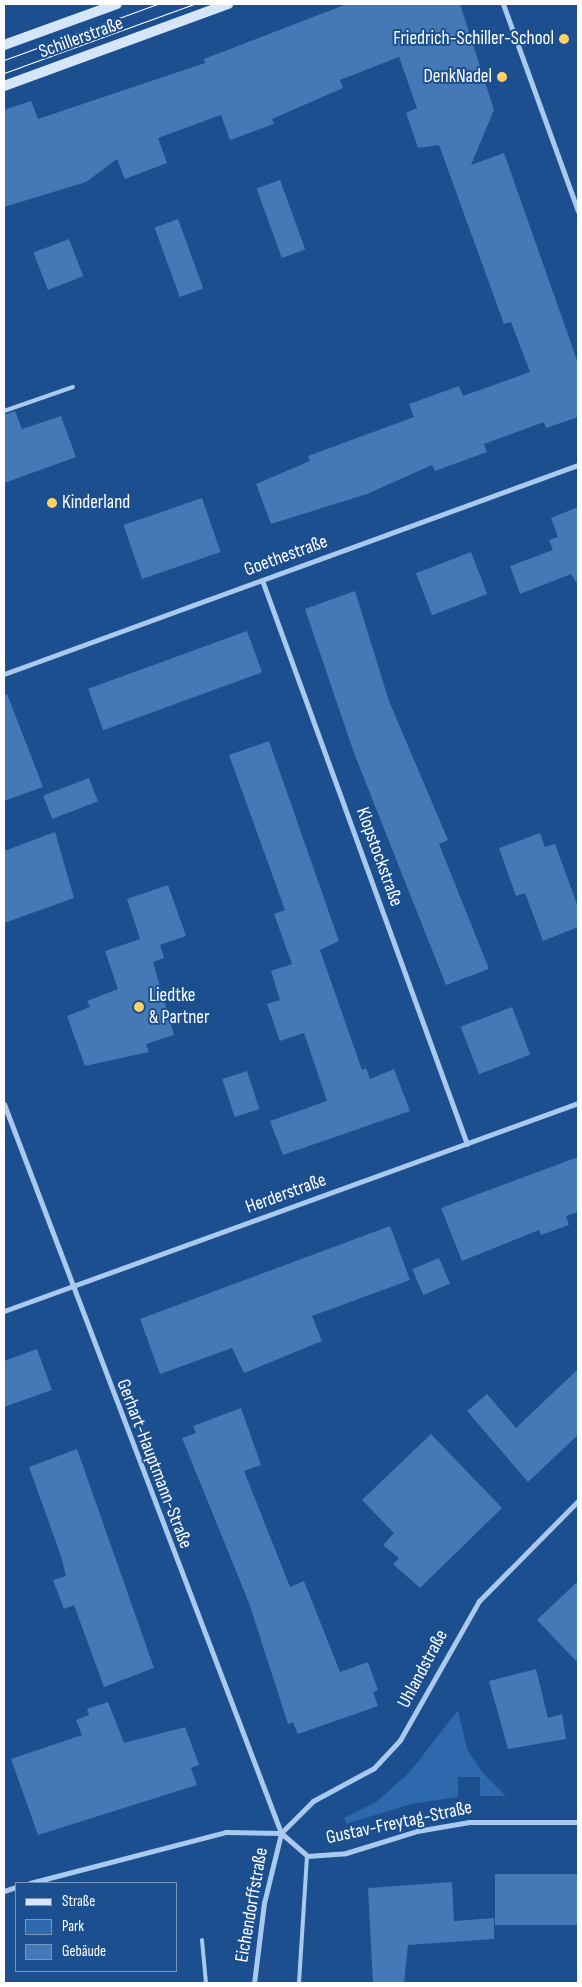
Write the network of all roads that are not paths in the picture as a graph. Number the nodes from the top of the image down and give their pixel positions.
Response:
1 (228, 4) edge
2 (503, 4) edge
3 (111, 5) edge
4 (4, 45) edge
5 (4, 86) edge
6 (578, 210) edge
7 (73, 387) dead end
8 (4, 411) edge
9 (578, 465) edge
10 (262, 580) junction
11 (4, 674) edge
12 (578, 1103) edge
13 (4, 1104) edge
14 (467, 1144) junction
15 (71, 1288) junction
16 (4, 1311) edge
17 (578, 1501) edge
18 (578, 1822) edge
19 (281, 1833) junction
20 (307, 1856) junction
21 (34, 1882) edge
22 (202, 1940) dead end
23 (206, 1983) edge
24 (254, 1983) edge
25 (299, 1983) edge

1 - 5 main road, Schillerstraße
2 - 6 street
3 - 4 main road, Schillerstraße
7 - 8 lane
9 - 10 street, Goethestraße
10 - 11 street, Goethestraße
10 - 14 street, Klopstockstraße
12 - 14 street, Herderstraße
13 - 15 street, Gerhart-Hauptmann-Straße
14 - 15 street, Herderstraße
15 - 16 street, Herderstraße
15 - 19 street, Gerhart-Hauptmann-Straße
17 - 19 street, Uhlandstraße
18 - 20 street, Gustav-Freytag-Straße
19 - 20 street, Gustav-Freytag-Straße
19 - 21 street
19 - 24 street, Eichendorffstraße
20 - 25 lane
22 - 23 lane

